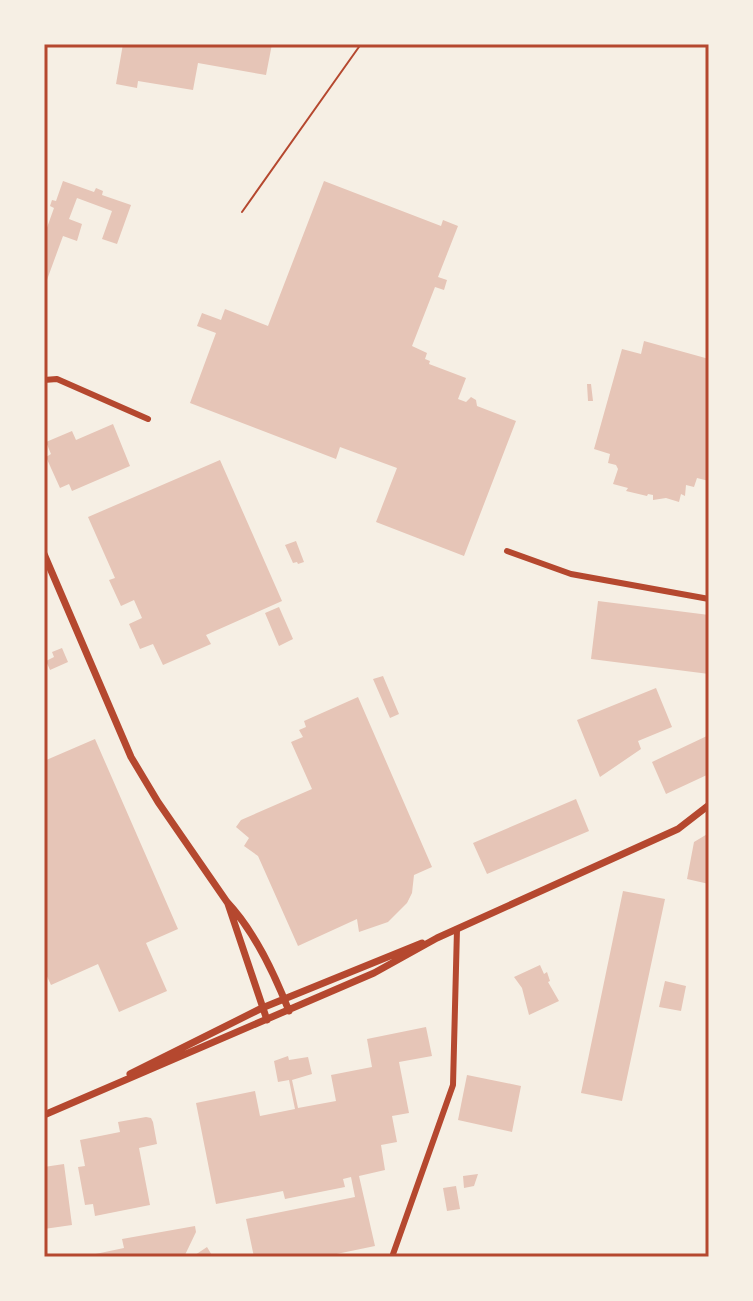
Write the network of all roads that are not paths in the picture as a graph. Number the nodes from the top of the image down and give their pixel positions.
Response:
1 (44, 380) edge
2 (148, 419) dead end
3 (507, 551) dead end
4 (44, 554) edge
5 (709, 599) edge
6 (709, 805) edge
7 (227, 902) junction
8 (457, 929) junction
9 (437, 938) junction
10 (284, 998) junction
11 (262, 1008) junction
12 (289, 1011) junction
13 (267, 1020) junction
14 (115, 1083) junction
15 (44, 1115) edge
16 (392, 1257) edge

1 - 2 street
3 - 5 street
4 - 7 street
6 - 8 street
7 - 10 street
7 - 11 street
8 - 9 street
8 - 16 street
9 - 10 street
9 - 12 street
10 - 11 street
10 - 12 street
11 - 13 street
11 - 14 street
12 - 13 street
13 - 14 street
14 - 15 street

